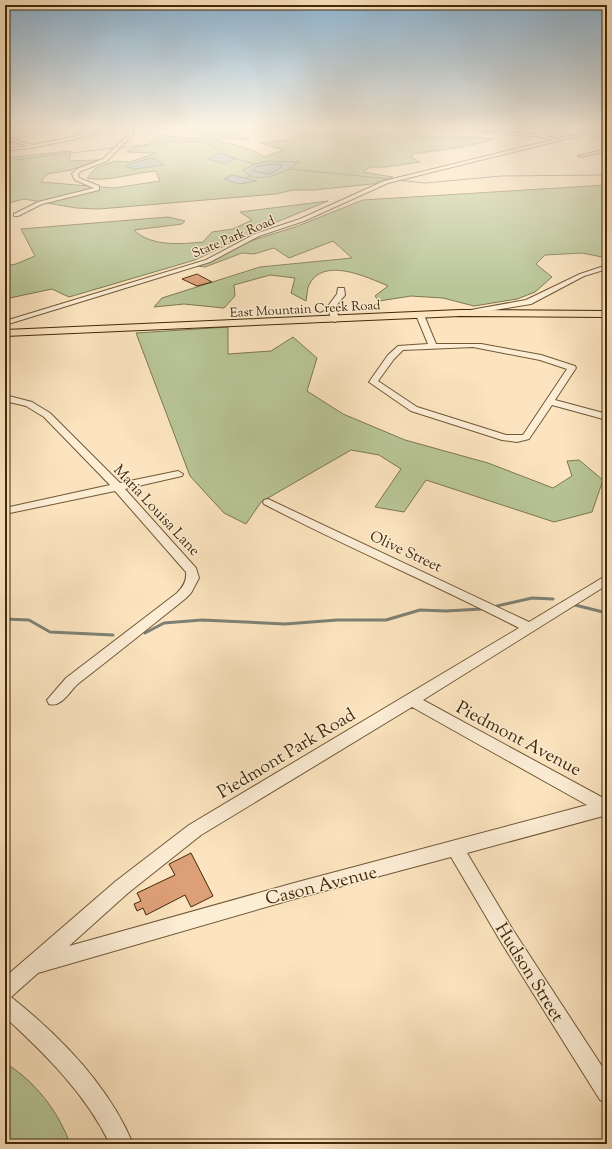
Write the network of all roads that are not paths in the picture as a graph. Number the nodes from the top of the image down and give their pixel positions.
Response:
1 (84, 182) edge
2 (388, 182) edge
3 (16, 215) dead end
4 (607, 267) edge
5 (341, 290) dead end
6 (460, 314) junction
7 (607, 314) edge
8 (420, 315) junction
9 (335, 320) junction
10 (5, 323) edge
11 (5, 333) edge
12 (432, 346) junction
13 (5, 398) edge
14 (551, 402) junction
15 (607, 417) edge
16 (178, 474) dead end
17 (116, 486) junction
18 (268, 502) dead end
19 (5, 511) edge
20 (607, 579) edge
21 (529, 628) junction
22 (54, 700) dead end
23 (412, 701) junction
24 (606, 808) edge
25 (455, 849) junction
26 (36, 964) junction
27 (5, 990) edge
28 (5, 1004) edge
29 (607, 1093) edge
30 (122, 1144) edge

1 - 3 street
2 - 10 street, State Park Road
4 - 6 street
5 - 9 street
6 - 7 main road, East Mountain Creek Road
6 - 8 main road, East Mountain Creek Road
8 - 9 main road, East Mountain Creek Road
8 - 12 street
9 - 11 main road, East Mountain Creek Road
12 - 14 street
12 - 14 street
13 - 17 street, Maria Louisa Lane
14 - 15 street
16 - 17 street
17 - 19 street
17 - 22 street, Maria Louisa Lane
18 - 21 street, Olive Street
20 - 21 street, Piedmont Park Road
21 - 23 street, Piedmont Park Road
23 - 24 street, Piedmont Avenue
23 - 26 street, Piedmont Park Road
24 - 25 street, Cason Avenue
25 - 26 street, Cason Avenue
25 - 29 street, Hudson Street
26 - 27 street, Piedmont Park Road
28 - 30 street

